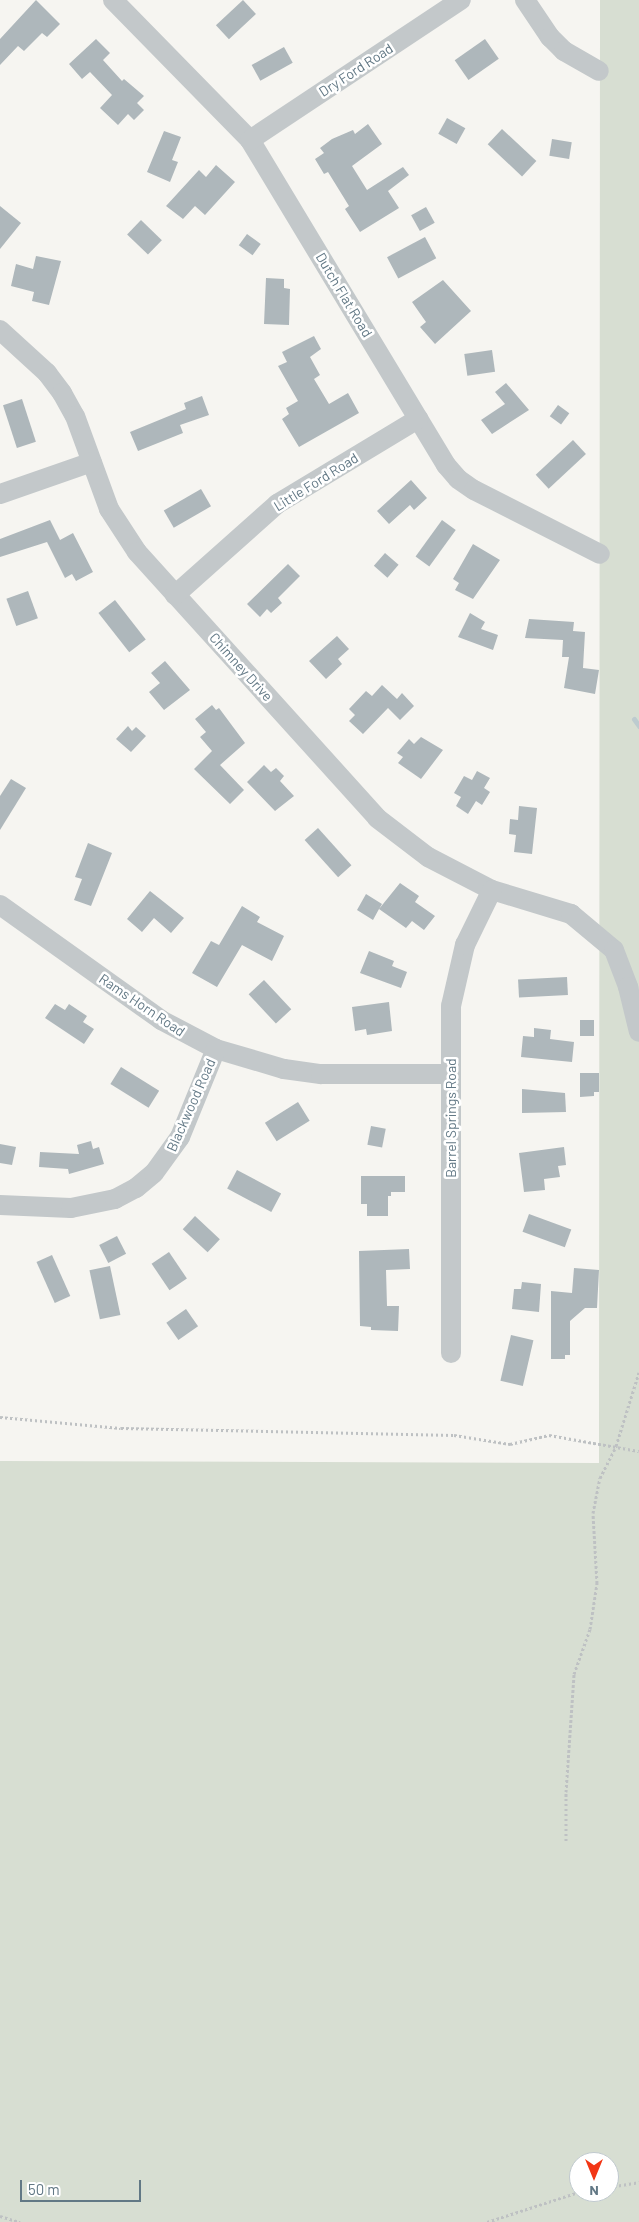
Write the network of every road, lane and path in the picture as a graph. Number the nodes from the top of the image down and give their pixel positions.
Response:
1 (113, 0) edge
2 (461, 0) edge
3 (525, 0) edge
4 (600, 71) dead end
5 (250, 140) junction
6 (0, 330) edge
7 (418, 419) junction
8 (92, 462) junction
9 (0, 494) edge
10 (600, 554) dead end
11 (176, 595) junction
12 (492, 890) junction
13 (0, 905) edge
14 (639, 1032) edge
15 (216, 1049) junction
16 (451, 1074) junction
17 (0, 1205) edge
18 (451, 1353) dead end
19 (639, 1372) edge
20 (0, 1417) edge
21 (616, 1446) junction
22 (639, 1451) edge
23 (566, 1841) dead end
24 (639, 2182) edge
25 (619, 2185) edge
26 (569, 2195) edge
27 (0, 2216) edge
28 (20, 2222) edge
29 (487, 2222) edge

1 - 5 street, Dutch Flat Road
2 - 5 street, Dry Ford Road
3 - 4 street
5 - 7 street, Dutch Flat Road
6 - 8 street, Chimney Drive
7 - 10 street, Dutch Flat Road
7 - 11 street, Little Ford Road
8 - 9 street
8 - 11 street, Chimney Drive
11 - 12 street, Chimney Drive
12 - 14 street, Chimney Drive
12 - 16 street, Barrel Springs Road
13 - 15 street, Rams Horn Road
15 - 16 street, Rams Horn Road
15 - 17 street, Blackwood Road
16 - 18 street, Barrel Springs Road
19 - 21 path
20 - 21 path
21 - 22 path
21 - 23 path
24 - 25 path
26 - 29 path
27 - 28 path

